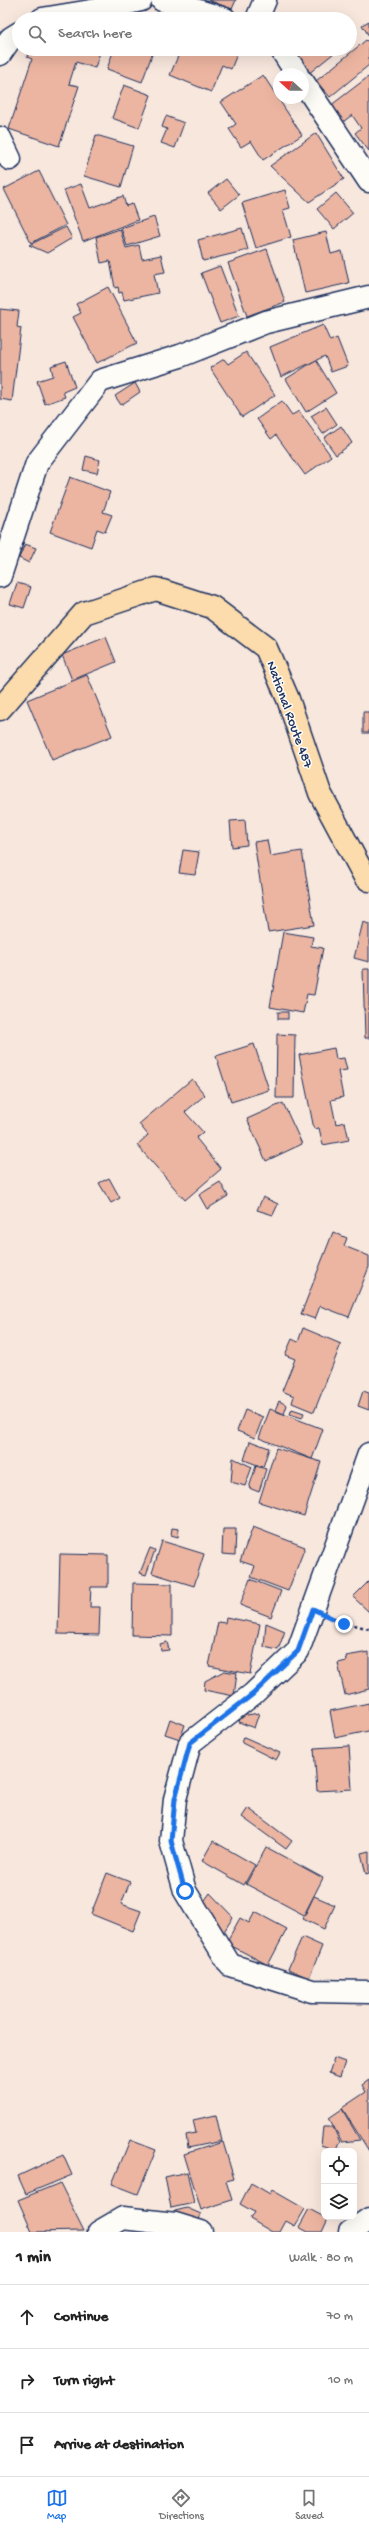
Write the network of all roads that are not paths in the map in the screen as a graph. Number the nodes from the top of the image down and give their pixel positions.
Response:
1 (141, 0) edge
2 (162, 0) edge
3 (265, 0) edge
4 (85, 12) edge
5 (202, 12) edge
6 (260, 12) edge
7 (12, 37) edge
8 (0, 54) edge
9 (285, 56) edge
10 (293, 68) edge
11 (309, 91) edge
12 (0, 138) edge
13 (10, 159) dead end
14 (369, 181) edge
15 (369, 297) edge
16 (2, 570) edge
17 (0, 709) edge
18 (369, 880) edge
19 (369, 1454) edge
20 (369, 1992) edge
21 (369, 2219) edge
22 (99, 2232) edge
23 (201, 2232) edge
24 (350, 2232) edge

1 - 4 street
2 - 5 street
3 - 6 street
7 - 8 street
9 - 10 street
11 - 14 street
12 - 13 street
15 - 16 street
17 - 18 highway, National Route 487
19 - 20 street
21 - 24 street
22 - 23 street

